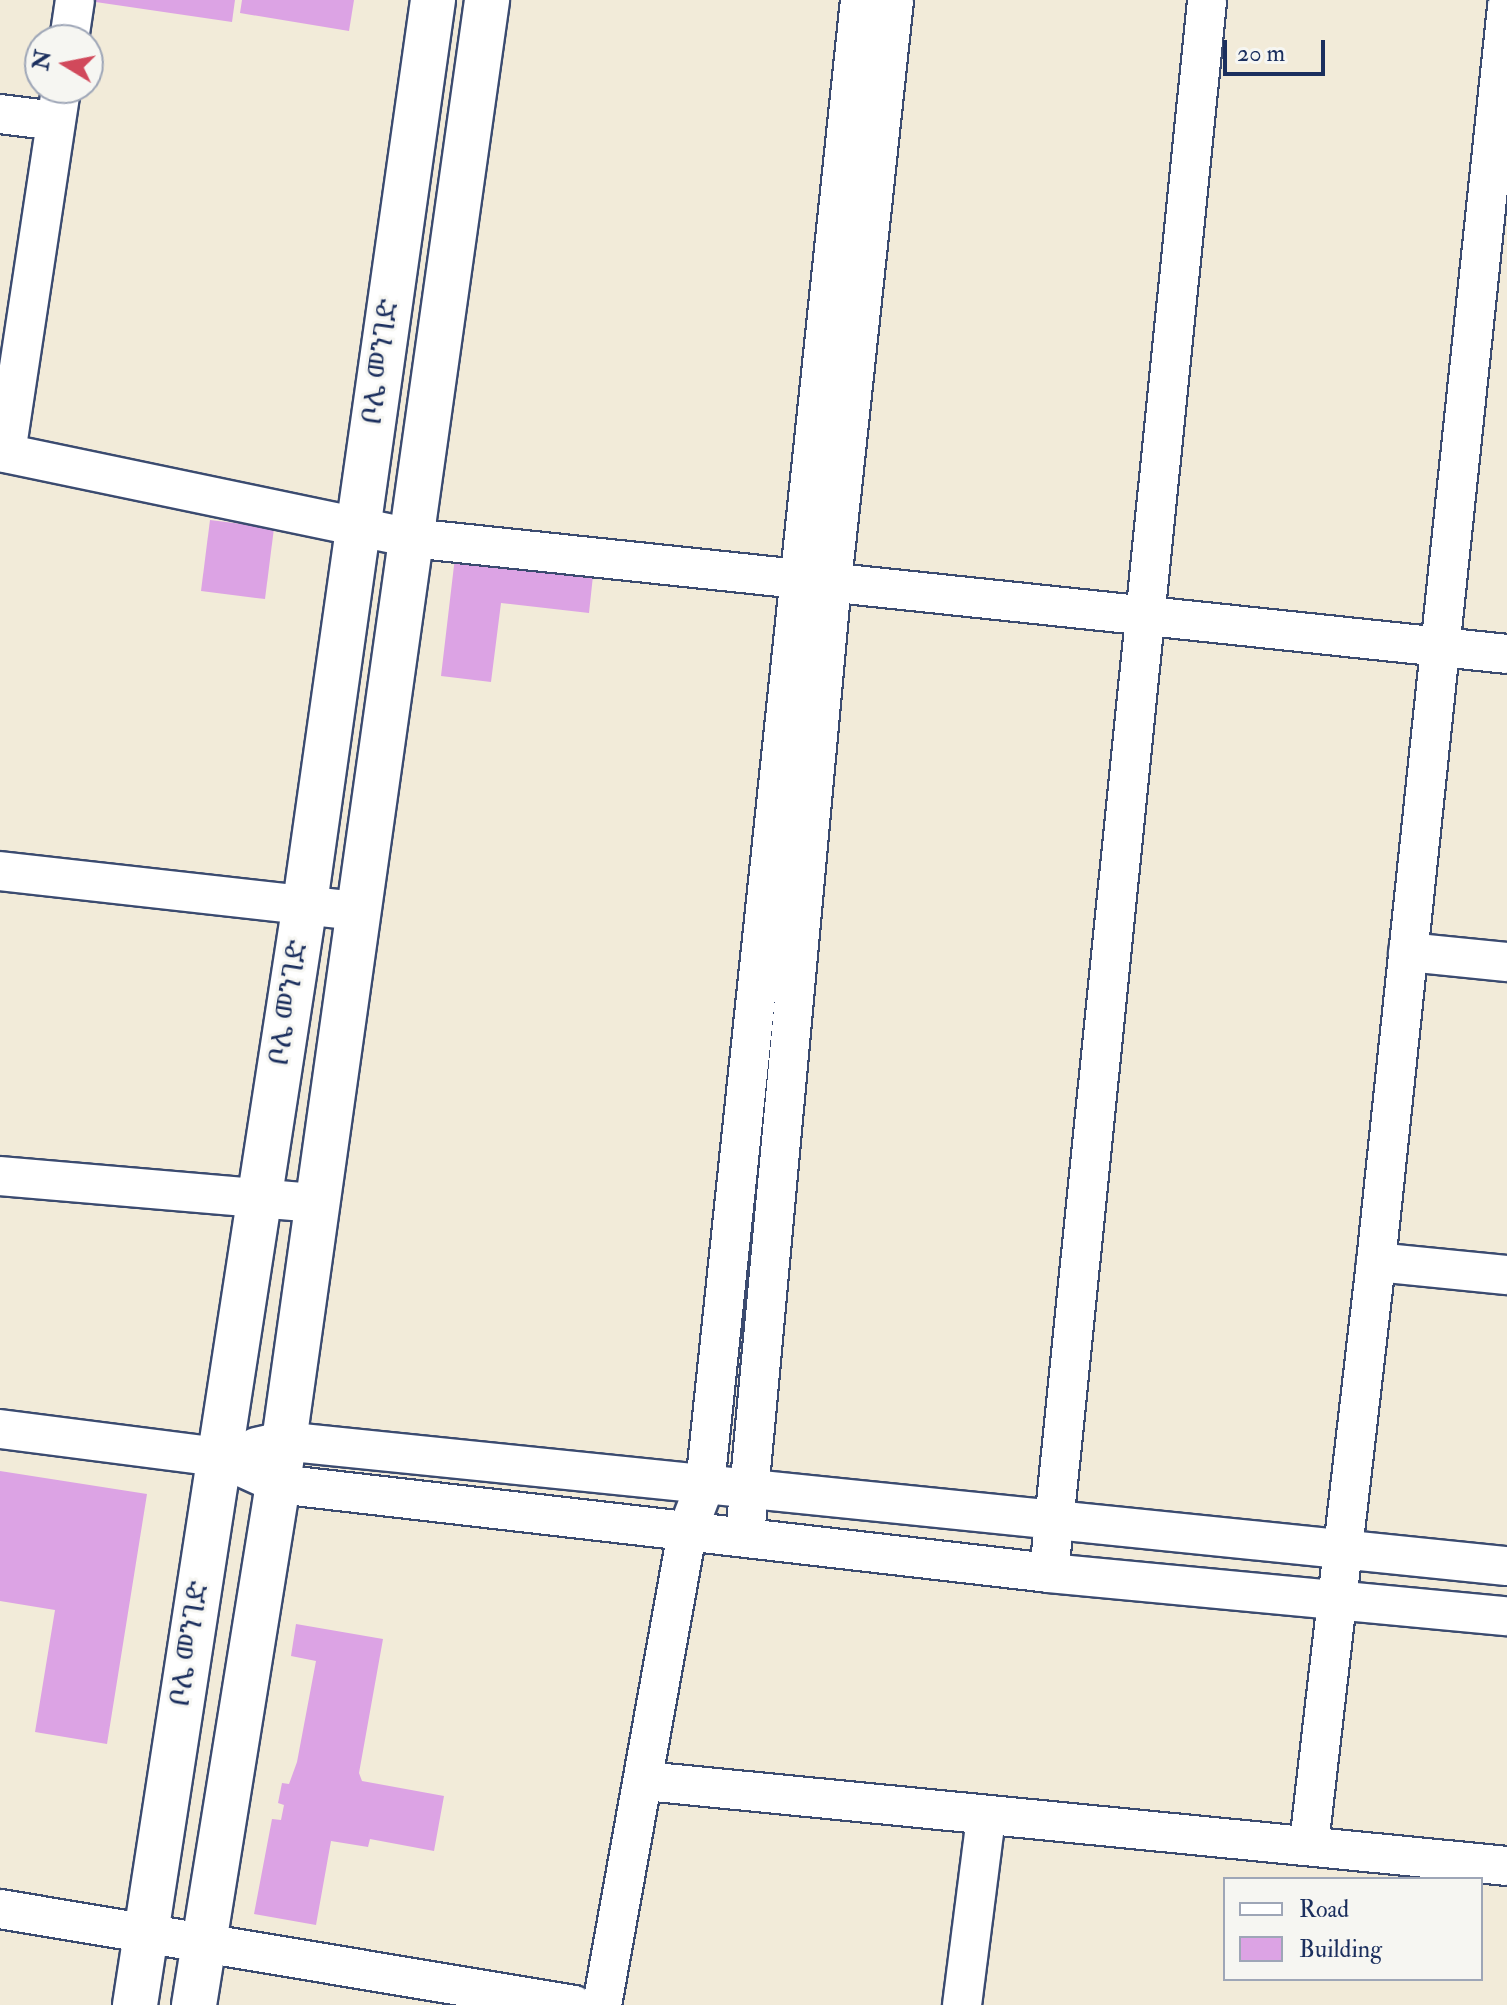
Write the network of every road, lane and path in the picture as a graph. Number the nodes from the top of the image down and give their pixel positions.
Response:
1 (75, 0) edge
2 (433, 0) edge
3 (487, 0) edge
4 (860, 0) edge
5 (894, 0) edge
6 (1207, 0) edge
7 (1507, 7) edge
8 (71, 24) edge
9 (59, 104) edge
10 (0, 114) edge
11 (3, 453) edge
12 (358, 529) junction
13 (411, 538) junction
14 (816, 580) junction
15 (1145, 616) junction
16 (1440, 647) junction
17 (1507, 654) edge
18 (0, 871) edge
19 (305, 903) junction
20 (359, 911) junction
21 (1408, 952) junction
22 (1507, 962) edge
23 (0, 1176) edge
24 (258, 1198) junction
25 (315, 1203) junction
26 (1376, 1262) junction
27 (1507, 1275) edge
28 (0, 1429) edge
29 (282, 1441) junction
30 (219, 1457) junction
31 (278, 1484) junction
32 (705, 1485) junction
33 (748, 1489) junction
34 (1055, 1519) junction
35 (688, 1529) junction
36 (745, 1536) junction
37 (1342, 1549) junction
38 (1507, 1566) edge
39 (1049, 1573) junction
40 (1337, 1599) junction
41 (1507, 1616) edge
42 (645, 1781) junction
43 (986, 1818) junction
44 (1309, 1844) junction
45 (1507, 1866) edge
46 (0, 1909) edge
47 (145, 1933) junction
48 (203, 1943) junction
49 (135, 2005) edge
50 (194, 2005) edge
51 (574, 2005) edge
52 (602, 2005) edge
53 (962, 2005) edge

1 - 8 street
2 - 12 main road, ቦሌ መንገድ
3 - 13 main road, ቦሌ መንገድ
4 - 14 street
5 - 14 street
6 - 15 street
7 - 16 street
9 - 10 street
9 - 11 street
11 - 12 street
12 - 13 street
12 - 19 main road, ቦሌ መንገድ
13 - 14 street
13 - 20 main road, ቦሌ መንገድ
14 - 15 street
14 - 32 street
14 - 33 street
15 - 16 street
15 - 34 street
16 - 17 street
16 - 21 street
18 - 19 street
19 - 20 street
19 - 24 main road, ቦሌ መንገድ
20 - 25 main road, ቦሌ መንገድ
21 - 22 street
21 - 26 street
23 - 24 street
24 - 25 street
24 - 30 main road, ቦሌ መንገድ
25 - 29 main road, ቦሌ መንገድ
26 - 27 street
26 - 37 street
28 - 30 street
29 - 30 street
29 - 31 main road, ቦሌ መንገድ
29 - 32 street
30 - 31 street
30 - 47 main road, ቦሌ መንገድ
31 - 35 street
31 - 48 main road, ቦሌ መንገድ
32 - 33 street
32 - 35 street
33 - 34 street
33 - 36 street
34 - 37 street
34 - 39 street
35 - 36 street
35 - 42 street
36 - 39 street
37 - 38 street
37 - 40 street
39 - 40 street
40 - 41 street
40 - 44 street
42 - 43 street
42 - 52 street
43 - 44 street
43 - 53 street
44 - 45 street
46 - 47 street
47 - 48 street
47 - 49 main road, ቦሌ መንገድ
48 - 50 main road, ቦሌ መንገድ
48 - 51 street

